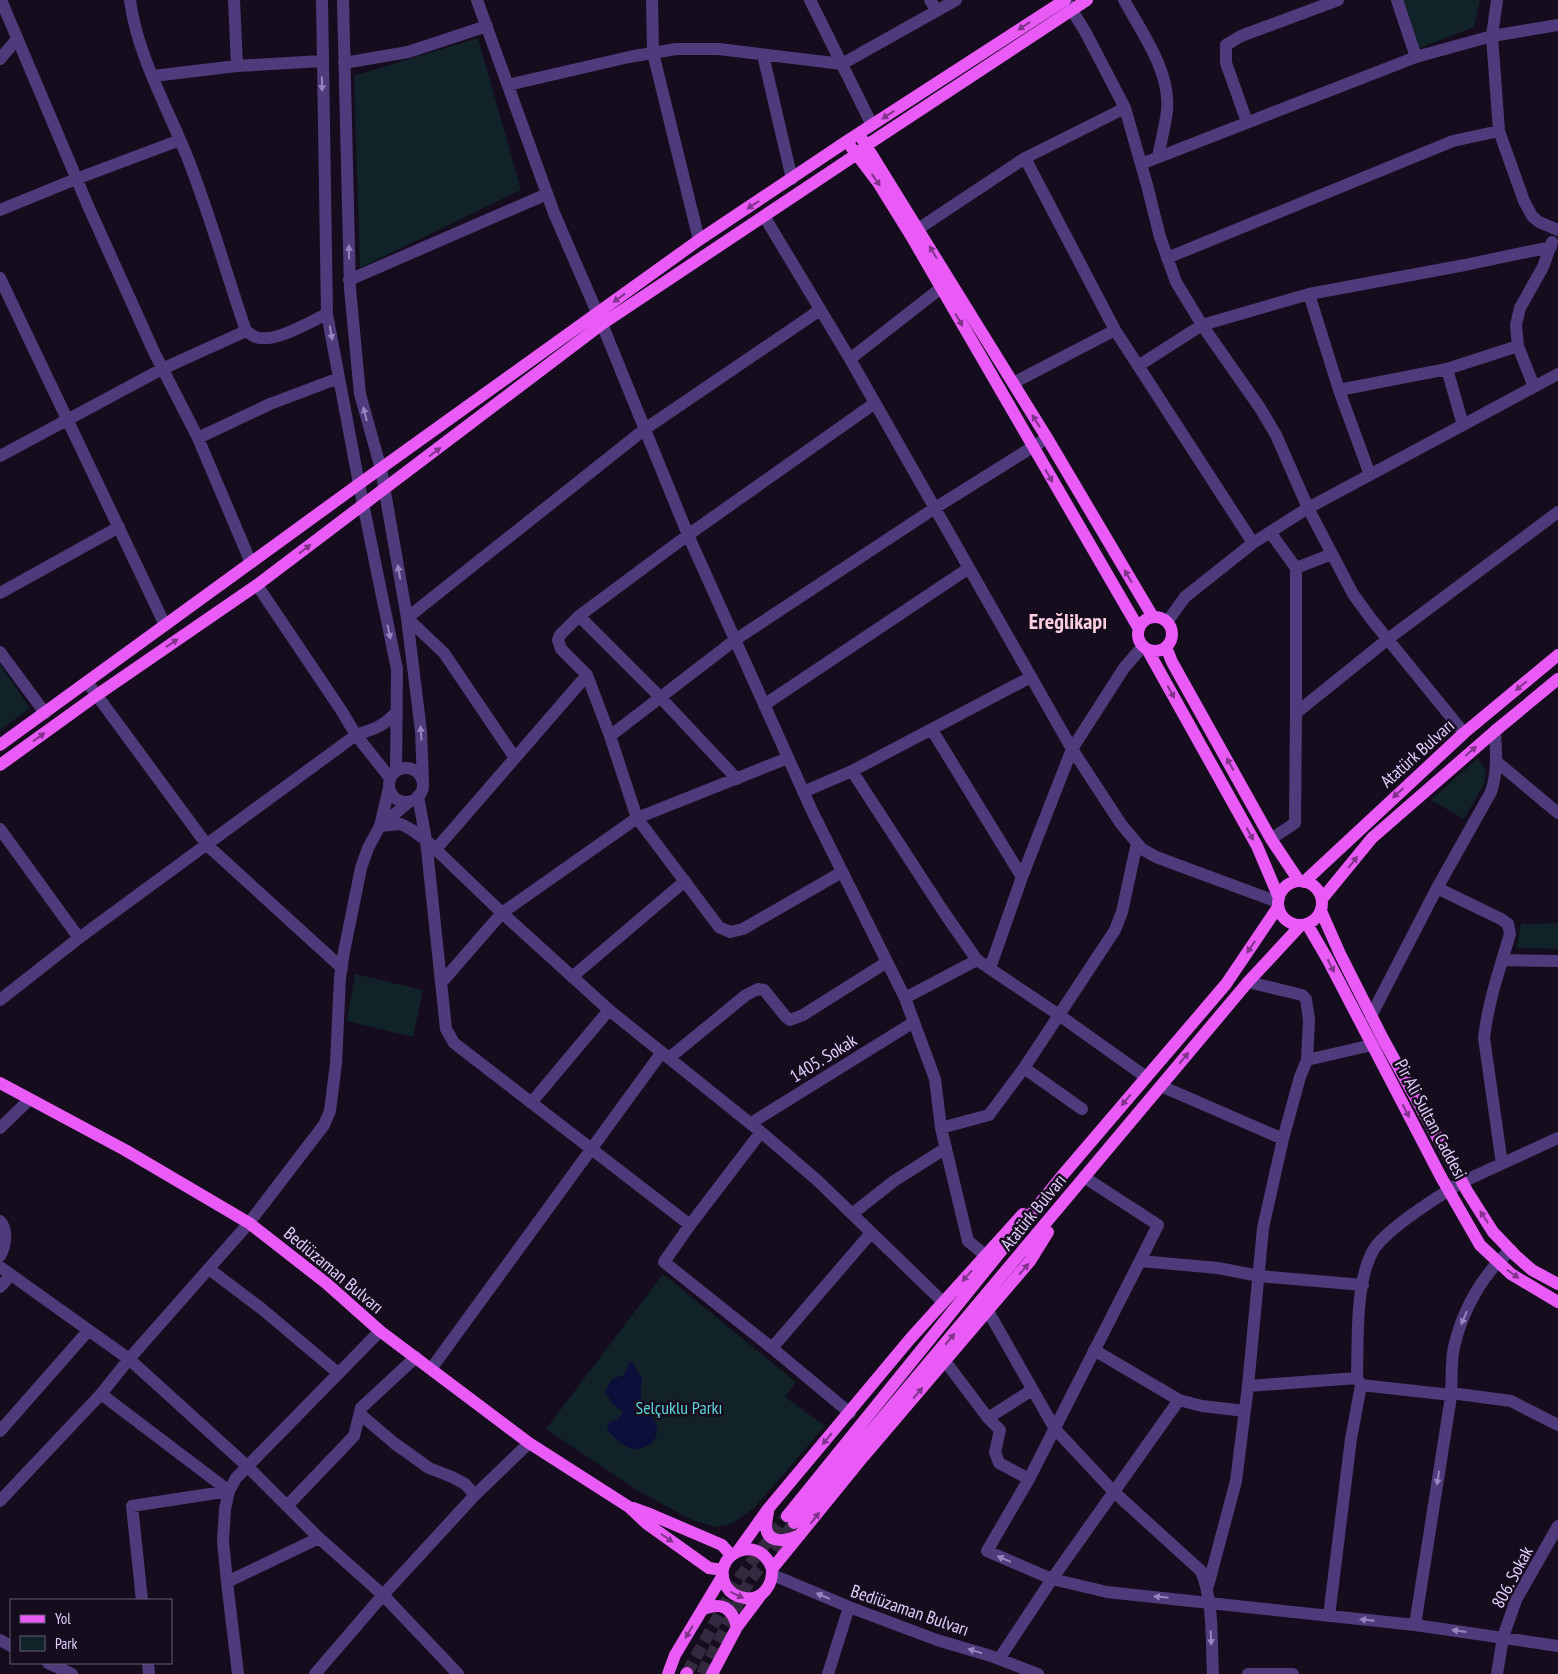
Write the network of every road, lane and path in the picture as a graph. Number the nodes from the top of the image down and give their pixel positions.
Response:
1 (1, 0) edge
2 (130, 0) edge
3 (234, 0) edge
4 (322, 0) edge
5 (343, 0) edge
6 (477, 0) edge
7 (652, 0) edge
8 (810, 0) edge
9 (956, 0) edge
10 (1087, 0) edge
11 (1124, 0) edge
12 (1338, 0) edge
13 (1397, 0) edge
14 (1497, 0) edge
15 (1067, 3) edge
16 (934, 5) edge
17 (1558, 25) edge
18 (487, 26) junction
19 (1492, 36) junction
20 (17, 39) junction
21 (653, 53) junction
22 (763, 55) junction
23 (1416, 57) junction
24 (0, 60) edge
25 (322, 61) junction
26 (344, 63) junction
27 (842, 64) junction
28 (237, 66) junction
29 (153, 76) junction
30 (508, 85) junction
31 (1125, 108) junction
32 (1247, 122) junction
33 (872, 125) junction
34 (1499, 131) junction
35 (859, 134) junction
36 (180, 140) junction
37 (847, 141) junction
38 (867, 145) junction
39 (856, 154) junction
40 (1158, 157) junction
41 (1025, 158) junction
42 (1141, 164) junction
43 (76, 179) junction
44 (792, 179) junction
45 (547, 194) junction
46 (2, 207) edge
47 (764, 216) junction
48 (918, 228) junction
49 (1557, 230) edge
50 (699, 240) junction
51 (1551, 247) junction
52 (1168, 258) junction
53 (0, 278) edge
54 (349, 280) junction
55 (941, 288) junction
56 (1309, 294) junction
57 (820, 310) junction
58 (327, 314) junction
59 (600, 319) junction
60 (1202, 325) junction
61 (1115, 330) junction
62 (246, 331) junction
63 (1518, 346) junction
64 (850, 359) junction
65 (1138, 366) junction
66 (162, 369) junction
67 (1446, 369) junction
68 (1558, 374) edge
69 (339, 378) junction
70 (1013, 383) junction
71 (1534, 387) junction
72 (1338, 390) junction
73 (875, 403) junction
74 (66, 420) junction
75 (1463, 425) junction
76 (645, 429) junction
77 (198, 438) junction
78 (1047, 438) junction
79 (1032, 447) junction
80 (0, 456) edge
81 (381, 468) junction
82 (1370, 475) junction
83 (359, 484) junction
84 (385, 489) junction
85 (363, 505) junction
86 (935, 508) junction
87 (1308, 508) junction
88 (1558, 512) edge
89 (119, 527) junction
90 (1270, 532) junction
91 (688, 535) junction
92 (1253, 543) junction
93 (1332, 554) junction
94 (251, 563) junction
95 (969, 568) junction
96 (1296, 568) junction
97 (257, 585) junction
98 (0, 593) edge
99 (580, 616) junction
100 (407, 618) junction
101 (1153, 618) junction
102 (1167, 622) junction
103 (165, 625) junction
104 (1139, 629) junction
105 (735, 640) junction
106 (1388, 640) junction
107 (1145, 647) junction
108 (1166, 647) junction
109 (0, 652) edge
110 (1558, 655) edge
111 (587, 676) junction
112 (1031, 677) junction
113 (1558, 679) edge
114 (87, 682) junction
115 (97, 695) junction
116 (660, 697) junction
117 (764, 705) junction
118 (397, 711) junction
119 (45, 713) junction
120 (1296, 713) junction
121 (932, 730) junction
122 (1495, 730) junction
123 (1464, 733) junction
124 (356, 735) junction
125 (610, 736) junction
126 (0, 745) edge
127 (1072, 749) junction
128 (515, 758) junction
129 (788, 758) junction
130 (1497, 762) junction
131 (0, 765) edge
132 (852, 771) junction
133 (737, 778) junction
134 (392, 779) junction
135 (423, 782) junction
136 (803, 792) junction
137 (414, 799) junction
138 (1558, 814) edge
139 (637, 818) junction
140 (380, 826) junction
141 (0, 829) edge
142 (1271, 839) junction
143 (426, 840) junction
144 (1137, 843) junction
145 (207, 844) junction
146 (436, 849) junction
147 (842, 872) junction
148 (1022, 877) junction
149 (685, 880) junction
150 (1302, 882) junction
151 (1437, 888) junction
152 (1278, 902) junction
153 (1321, 905) junction
154 (502, 913) junction
155 (1304, 925) junction
156 (79, 938) junction
157 (977, 960) junction
158 (1502, 960) junction
159 (1558, 961) edge
160 (886, 962) junction
161 (342, 968) junction
162 (990, 968) junction
163 (572, 977) junction
164 (1248, 982) junction
165 (440, 983) junction
166 (905, 998) junction
167 (0, 1000) edge
168 (609, 1010) junction
169 (1059, 1015) junction
170 (1365, 1018) junction
171 (914, 1022) junction
172 (1377, 1042) junction
173 (665, 1055) junction
174 (1307, 1060) junction
175 (1024, 1068) junction
176 (1146, 1077) junction
177 (0, 1084) edge
178 (1161, 1086) junction
179 (29, 1100) junction
180 (531, 1103) junction
181 (1082, 1109) dead end
182 (751, 1123) junction
183 (0, 1128) edge
184 (941, 1128) junction
185 (761, 1132) junction
186 (1558, 1138) edge
187 (1283, 1139) junction
188 (946, 1148) junction
189 (593, 1149) junction
190 (1502, 1164) junction
191 (1084, 1177) junction
192 (1061, 1178) junction
193 (1462, 1182) junction
194 (1074, 1190) junction
195 (1448, 1190) junction
196 (852, 1214) junction
197 (0, 1221) edge
198 (249, 1223) junction
199 (690, 1225) junction
200 (871, 1232) junction
201 (1510, 1250) junction
202 (985, 1255) junction
203 (0, 1256) edge
204 (1140, 1261) junction
205 (1497, 1261) junction
206 (0, 1267) edge
207 (209, 1269) junction
208 (12, 1275) junction
209 (1260, 1276) junction
210 (1558, 1284) edge
211 (1363, 1285) junction
212 (0, 1286) edge
213 (943, 1302) junction
214 (1558, 1302) edge
215 (988, 1311) junction
216 (88, 1331) junction
217 (380, 1331) junction
218 (772, 1348) junction
219 (1094, 1350) junction
220 (416, 1357) junction
221 (129, 1359) junction
222 (945, 1361) junction
223 (431, 1369) junction
224 (338, 1373) junction
225 (1359, 1381) junction
226 (1248, 1386) junction
227 (1032, 1390) junction
228 (101, 1394) junction
229 (1451, 1394) junction
230 (1178, 1400) junction
231 (1245, 1411) junction
232 (850, 1413) junction
233 (360, 1414) junction
234 (988, 1418) junction
235 (1558, 1425) edge
236 (1055, 1429) junction
237 (0, 1431) edge
238 (529, 1443) junction
239 (248, 1466) junction
240 (1029, 1479) junction
241 (229, 1491) junction
242 (1113, 1491) junction
243 (475, 1495) junction
244 (0, 1501) edge
245 (287, 1506) junction
246 (629, 1508) junction
247 (768, 1509) junction
248 (1558, 1527) edge
249 (801, 1535) junction
250 (319, 1538) junction
251 (735, 1553) junction
252 (723, 1572) junction
253 (772, 1572) junction
254 (1052, 1579) junction
255 (227, 1582) junction
256 (1208, 1586) junction
257 (383, 1595) junction
258 (761, 1595) junction
259 (142, 1599) edge
260 (1209, 1602) junction
261 (849, 1607) junction
262 (703, 1609) junction
263 (1329, 1616) junction
264 (1416, 1625) junction
265 (737, 1627) junction
266 (1503, 1637) junction
267 (1558, 1646) edge
268 (1000, 1659) junction
269 (50, 1664) edge
270 (1022, 1672) edge
271 (72, 1674) edge
272 (238, 1674) edge
273 (315, 1674) edge
274 (458, 1674) edge
275 (668, 1674) edge
276 (712, 1674) edge
277 (828, 1674) edge
278 (1038, 1674) edge
279 (1213, 1674) edge
280 (1248, 1674) edge
281 (1293, 1674) edge
282 (1497, 1674) edge

1 - 20 street
2 - 29 street
3 - 28 street
4 - 25 street
5 - 26 street
6 - 18 street
7 - 21 street
8 - 27 street
9 - 16 street
10 - 15 main road
11 - 40 street
12 - 32 street
13 - 23 street
14 - 19 street
15 - 31 street
15 -> 33 main road
15 - 38 main road
16 - 27 street
17 - 19 street
18 - 26 street
18 - 30 street
19 - 23 street
19 - 34 street
20 - 24 street
20 - 43 street
21 - 22 street
21 - 30 street
21 - 50 street
22 - 27 street
22 - 44 street
23 - 32 street
25 - 28 street
25 -> 58 street
54 -> 26 street
27 - 33 street
28 - 29 street
29 - 36 street
30 - 45 street
31 - 41 street
31 - 42 street
32 - 40 street
33 - 35 main road
34 - 49 street
34 - 52 street
35 - 37 main road
35 - 38 main road
36 - 43 street
36 - 62 street
37 - 39 main road
37 - 44 main road
38 - 39 main road
38 - 48 main road
39 - 47 main road
39 -> 55 main road
40 - 42 street
41 - 48 street
41 - 61 street
42 - 52 street
43 - 46 street
43 - 66 street
44 -> 50 main road
45 - 54 street
45 - 59 street
47 - 57 street
47 - 59 main road
70 -> 48 main road
49 - 51 street
50 -> 59 main road
51 - 56 street
51 - 63 street
52 - 60 street
53 - 74 street
81 -> 54 street
55 - 64 street
55 -> 79 main road
56 - 60 street
56 - 72 street
57 - 64 street
57 - 76 street
58 - 62 street
58 -> 69 street
59 - 76 street
59 - 81 main road
84 -> 59 main road
60 - 65 street
60 - 87 street
61 - 65 street
61 - 70 street
62 - 66 street
63 - 67 street
63 - 71 street
64 - 73 street
65 - 92 street
66 - 74 street
66 - 77 street
67 - 72 street
67 - 75 street
68 - 71 street
69 - 77 street
69 - 83 street
78 -> 70 main road
71 - 75 street
72 - 82 street
73 - 86 street
73 - 91 street
74 - 80 street
74 - 89 street
75 - 82 street
76 - 91 street
76 - 100 street
77 - 94 street
78 - 79 street
101 -> 78 main road
79 - 86 street
79 -> 104 main road
81 - 83 main road
81 - 84 street
82 - 87 street
83 - 85 street
83 - 94 main road
84 - 85 main road
100 -> 84 street
97 -> 85 main road
85 -> 118 street
86 - 95 street
86 - 105 street
87 - 90 street
87 - 93 street
88 - 106 street
89 - 98 street
89 - 103 street
90 - 92 street
90 - 96 street
91 - 99 street
91 - 105 street
92 - 102 street
93 - 96 street
93 - 106 street
94 - 103 main road
95 - 112 street
95 - 117 street
96 - 120 street
115 -> 97 main road
97 - 124 street
99 - 111 street
99 - 116 street
100 - 128 street
135 -> 100 street
101 - 102 main road
101 - 104 main road
102 - 108 main road
103 - 114 main road
104 - 107 main road
105 - 116 street
105 - 117 street
106 - 120 street
106 - 123 street
107 - 108 main road
107 - 127 street
107 -> 152 main road
142 -> 108 main road
109 - 119 street
110 -> 123 main road, Atatürk Bulvarı
111 - 125 street
111 - 128 street
112 - 121 street
112 - 127 street
113 - 122 main road, Atatürk Bulvarı
114 - 115 street
114 - 119 main road
131 -> 115 main road
115 - 145 street
116 - 125 street
116 - 133 street
117 - 129 street
118 - 124 street
118 - 134 street
119 - 126 main road
120 - 142 street
121 - 132 street
121 - 148 street
122 - 130 street
153 -> 122 main road, Atatürk Bulvarı
123 -> 150 main road, Atatürk Bulvarı
124 - 134 street
124 - 145 street
125 - 139 street
127 - 144 street
127 - 148 street
128 - 146 street
129 - 133 street
129 - 136 street
130 - 138 street
130 - 151 street
132 - 136 street
132 - 157 street
133 - 139 street
134 - 135 street
134 - 137 street
134 - 140 street
135 - 137 street
136 - 147 street
137 - 140 street
137 - 143 street
139 - 149 street
139 - 154 street
140 - 143 street
140 - 161 street
141 - 156 street
142 - 150 main road
143 - 146 street
143 - 165 street
144 - 152 street
144 - 169 street
145 - 156 street
145 - 161 street
146 - 154 street
147 - 149 street
147 - 160 street
148 - 162 street
149 - 163 street
150 - 152 main road
150 - 153 main road
151 - 158 street
151 - 170 street
152 - 155 main road
152 -> 176 main road, Atatürk Bulvarı
153 - 155 main road
153 - 170 main road
154 - 163 street
154 - 165 street
155 - 164 main road, Atatürk Bulvarı
155 -> 170 main road
156 - 167 street
157 - 162 street
157 - 166 street
158 - 159 street
158 - 190 street
160 - 166 street
160 - 173 street
161 - 198 street
162 - 169 street
163 - 168 street
164 - 174 street
178 -> 164 main road, Atatürk Bulvarı
165 - 180 street
166 - 171 street
168 - 173 street
168 - 180 street
169 - 175 street
169 - 176 street
170 - 172 main road
171 - 182 street, 1405. Sokak
171 - 184 street
172 - 174 street
172 - 193 main road
172 -> 195 main road, Pir Ali Sultan Caddesi
173 - 182 street
173 - 189 street
174 - 187 street
175 - 181 street
175 - 184 street
176 -> 192 main road, Atatürk Bulvarı
177 - 179 main road, Bediüzaman Bulvarı
178 - 187 street
178 - 191 main road, Atatürk Bulvarı
179 - 183 street
179 - 198 main road, Bediüzaman Bulvarı
180 - 189 street
182 - 185 street
184 - 188 street
185 - 196 street
185 - 199 street
186 - 190 street
187 - 209 street
188 - 196 street
188 - 202 street
189 - 199 street
189 - 223 street
190 - 193 street
191 - 194 main road, Atatürk Bulvarı
191 - 204 street
192 -> 194 main road, Atatürk Bulvarı
192 - 202 main road
193 - 195 street
201 -> 193 main road
215 -> 194 main road
195 - 205 main road, Pir Ali Sultan Caddesi
195 - 211 street
196 - 200 street
197 - 203 street
198 - 207 street
198 - 217 main road, Bediüzaman Bulvarı
199 - 218 street
200 - 213 street
200 - 218 street
201 - 205 street
201 - 210 main road
202 -> 213 main road
204 - 209 street
204 - 219 street
205 -> 214 main road, Pir Ali Sultan Caddesi
205 -> 229 street
206 - 208 street
207 - 221 street
207 - 224 street
208 - 212 street
208 - 216 street
209 - 211 street
209 - 226 street
211 - 225 street
213 - 232 main road
215 - 222 main road
215 - 227 street
216 - 221 street
216 - 237 street
217 - 220 main road, Bediüzaman Bulvarı
217 - 224 street
218 - 232 street
219 - 230 street
219 - 236 street
220 - 223 main road, Bediüzaman Bulvarı
220 - 233 street
221 - 228 street
221 - 239 street
222 - 234 street
249 -> 222 main road
223 - 238 main road, Bediüzaman Bulvarı
224 - 239 street
225 - 226 street
225 - 229 street
225 - 263 street
226 - 231 street
227 - 234 street
227 - 236 street
228 - 241 street
228 - 244 street
229 - 235 street
229 -> 264 street
230 - 231 street
230 - 242 street
231 - 256 street
232 -> 247 main road
233 - 243 street
233 - 245 street
234 - 240 street
236 - 240 street
236 - 242 street
238 - 243 street
238 - 246 main road, Bediüzaman Bulvarı
239 - 241 street
239 - 245 street
254 -> 240 street
241 - 255 street
241 - 259 street
242 - 254 street
242 - 256 street
243 - 257 street
245 - 250 street
246 - 251 main road
246 -> 252 main road
247 - 249 main road
247 - 251 main road
248 - 266 street, 806. Sokak
249 - 253 main road
250 - 255 street
250 - 257 street
251 - 252 main road
251 - 253 main road
252 -> 258 main road
252 - 262 main road
253 - 258 main road
261 -> 253 street, Bediüzaman Bulvarı
260 -> 254 street
254 - 268 street
255 - 272 street
256 - 260 street
257 - 273 street
257 - 274 street
258 - 265 main road
260 - 263 street
260 -> 279 street
268 -> 261 street, Bediüzaman Bulvarı
261 - 277 street
262 - 265 main road
262 -> 275 main road
264 -> 263 street
266 -> 264 street
265 - 276 main road
266 - 267 street
266 - 282 street, 806. Sokak
268 - 270 street, Bediüzaman Bulvarı
269 - 271 street
270 - 278 street, Bediüzaman Bulvarı
280 - 281 street

